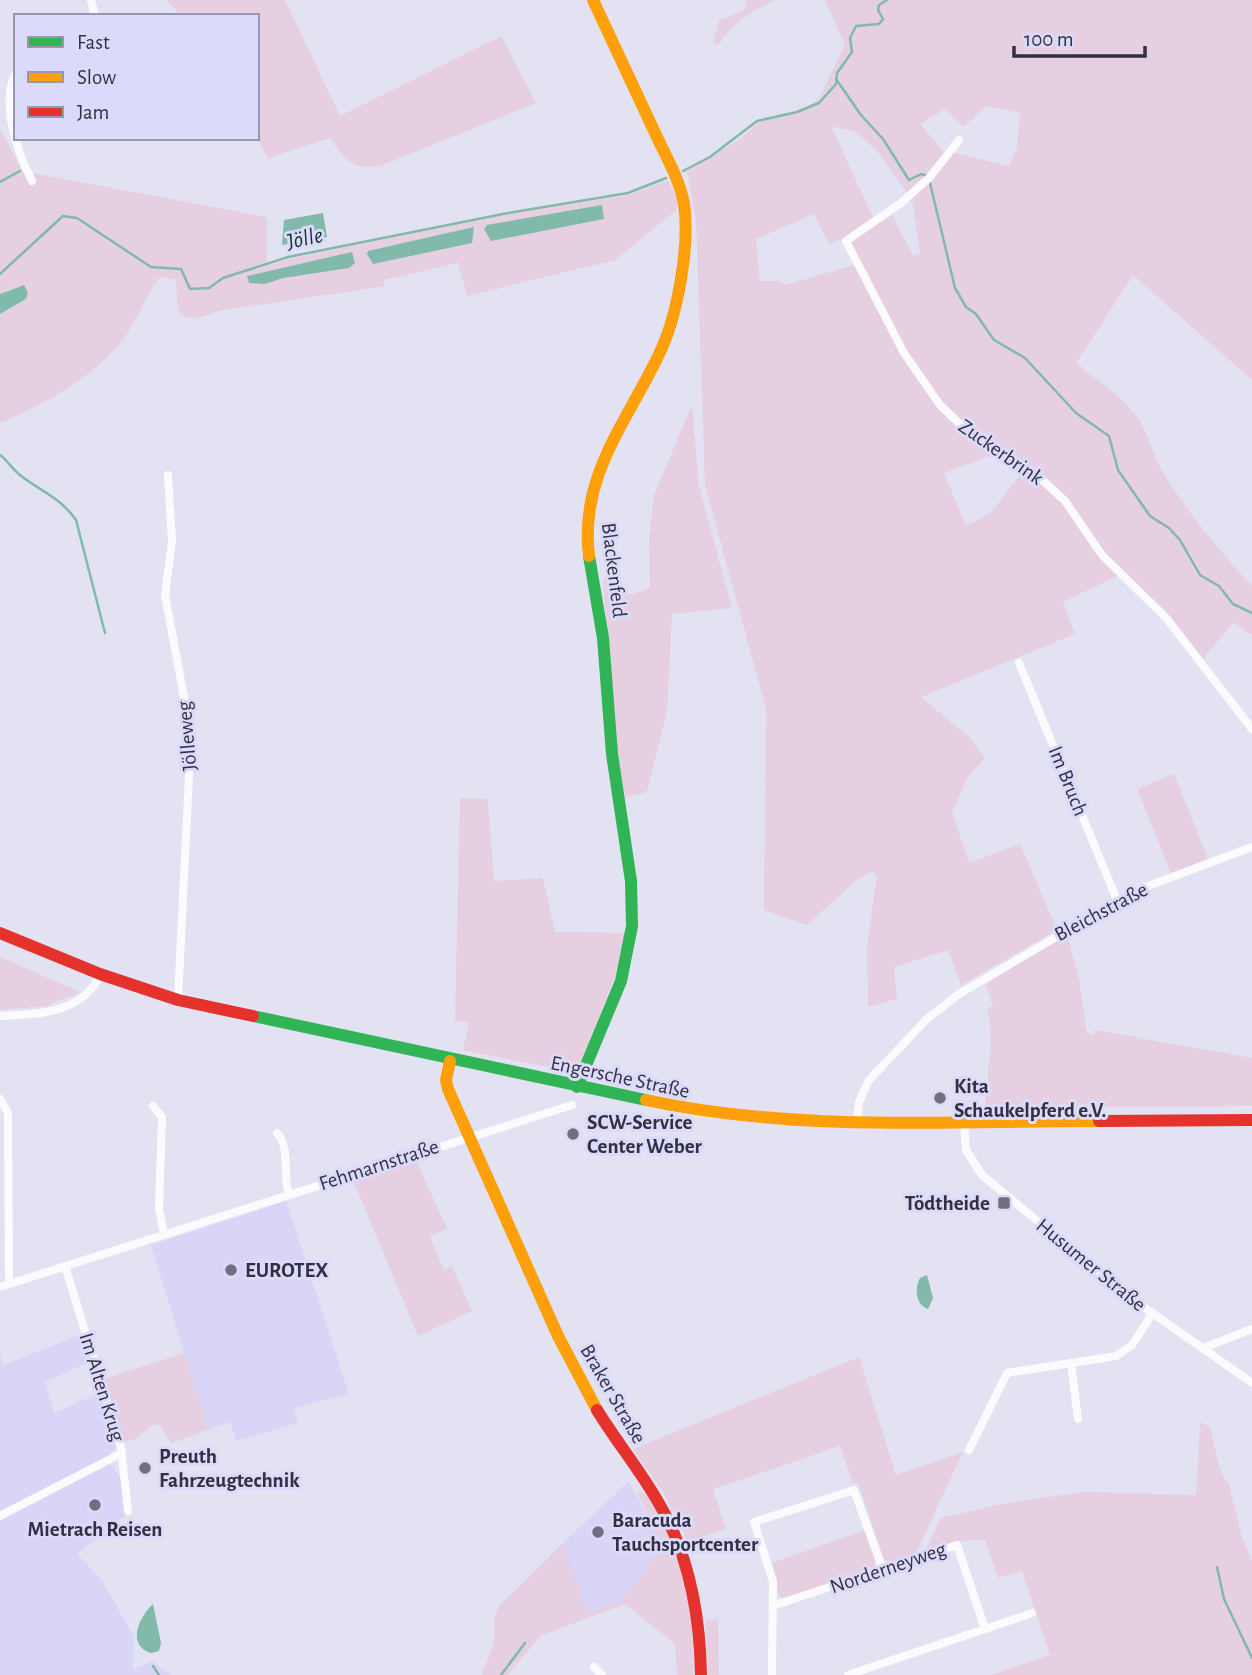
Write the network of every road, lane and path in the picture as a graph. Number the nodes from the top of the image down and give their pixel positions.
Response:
1 (593, 0) edge
2 (14, 75) edge
3 (959, 140) dead end
4 (32, 181) dead end
5 (168, 475) dead end
6 (1019, 663) dead end
7 (1252, 729) edge
8 (1252, 847) edge
9 (1117, 900) junction
10 (0, 933) edge
11 (100, 974) junction
12 (178, 1000) junction
13 (0, 1016) edge
14 (450, 1061) junction
15 (576, 1087) junction
16 (0, 1099) edge
17 (572, 1105) dead end
18 (153, 1106) dead end
19 (1252, 1120) edge
20 (857, 1122) junction
21 (964, 1122) junction
22 (277, 1133) dead end
23 (470, 1136) junction
24 (289, 1194) junction
25 (4, 1198) edge
26 (164, 1234) junction
27 (65, 1266) junction
28 (4, 1286) edge
29 (1153, 1313) junction
30 (1252, 1329) edge
31 (1203, 1348) junction
32 (1071, 1363) junction
33 (1252, 1383) edge
34 (1078, 1419) dead end
35 (969, 1450) dead end
36 (122, 1453) junction
37 (128, 1511) dead end
38 (0, 1516) edge
39 (883, 1570) junction
40 (775, 1605) junction
41 (1031, 1613) dead end
42 (985, 1629) junction
43 (594, 1667) dead end
44 (602, 1675) edge
45 (701, 1675) edge
46 (772, 1675) edge
47 (848, 1675) edge

1 - 15 main road, Blackenfeld
2 - 4 street
3 - 7 street, Zuckerbrink
5 - 12 street, Jölleweg
6 - 9 street, Im Bruch
8 - 9 street, Bleichstraße
9 - 20 street, Bleichstraße
10 - 11 main road, Engersche Straße
11 - 12 main road, Engersche Straße
11 - 13 street
12 - 14 main road, Engersche Straße
14 - 15 main road, Engersche Straße
14 - 23 main road, Braker Straße
15 - 20 main road, Engersche Straße
16 - 25 street
17 - 23 street
18 - 26 street
19 - 21 main road, Engersche Straße
20 - 21 main road, Engersche Straße
21 - 29 street, Husumer Straße
22 - 24 street
23 - 24 street, Fehmarnstraße
23 - 45 main road, Braker Straße
24 - 26 street, Fehmarnstraße
25 - 28 street
26 - 27 street, Fehmarnstraße
27 - 28 street, Fehmarnstraße
27 - 36 street, Im Alten Krug
29 - 31 street, Husumer Straße
29 - 32 street
30 - 31 street
31 - 33 street, Husumer Straße
32 - 34 street
32 - 35 street
36 - 37 street, Im Alten Krug
36 - 38 street
39 - 40 street, Norderneyweg
39 - 40 street
39 - 42 street, Norderneyweg
40 - 46 street
41 - 42 street
42 - 47 street
43 - 44 street

